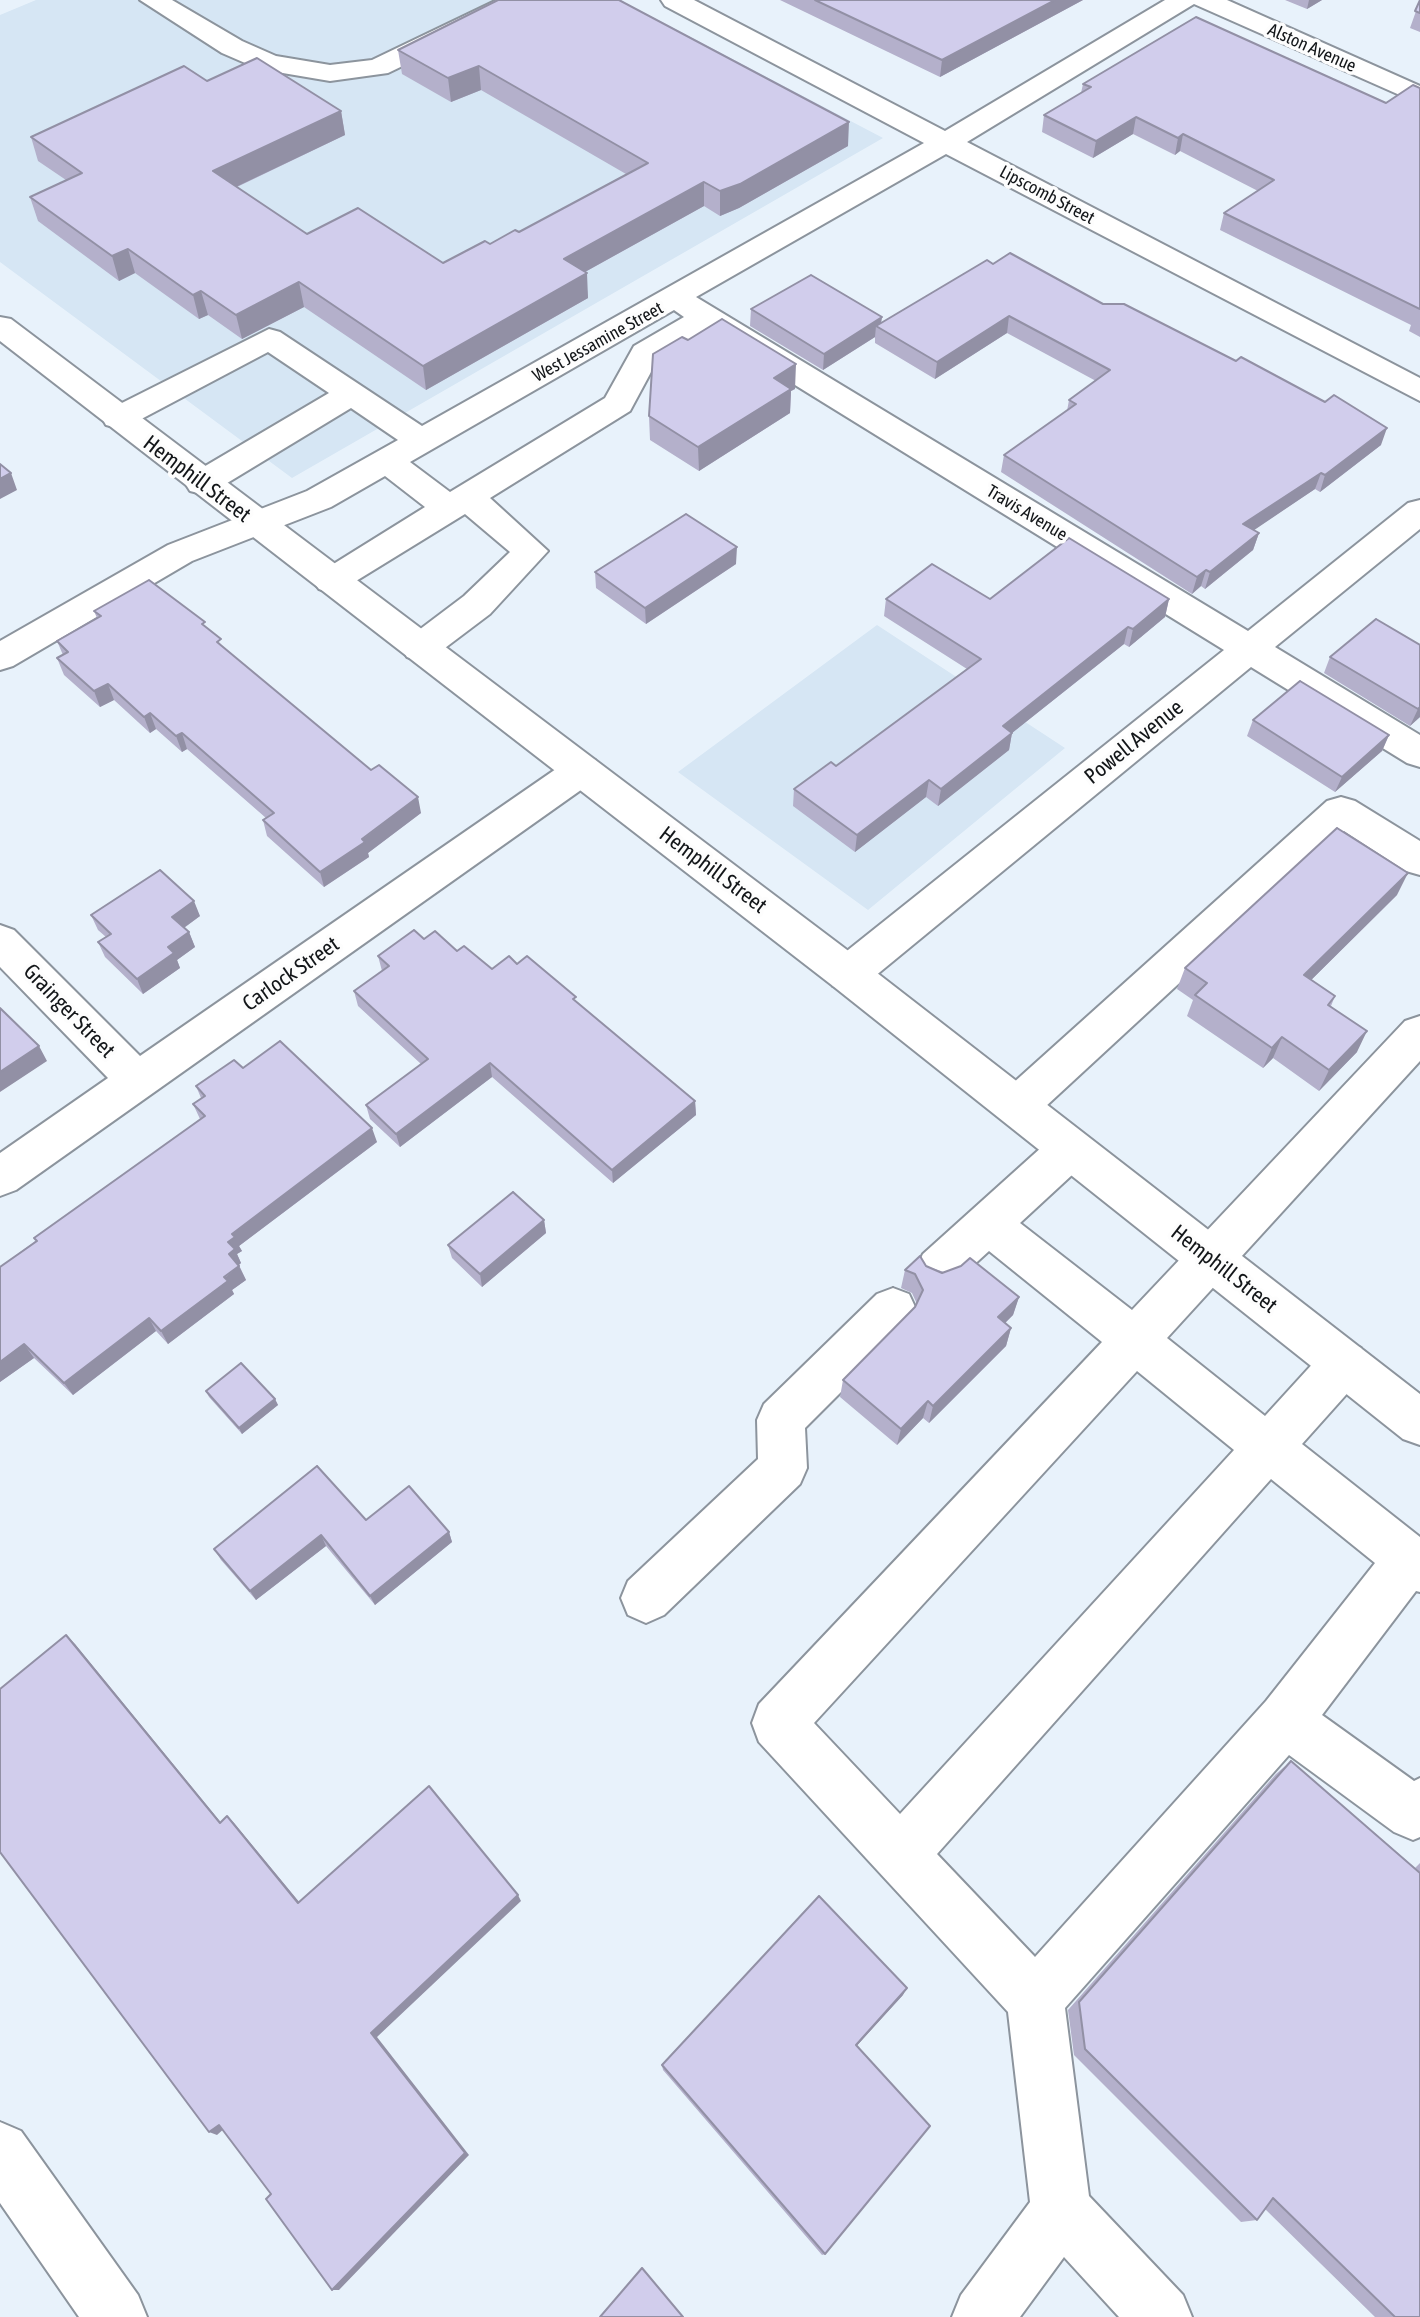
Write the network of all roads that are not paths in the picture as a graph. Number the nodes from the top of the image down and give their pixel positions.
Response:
1 (153, 0) edge
2 (518, 0) edge
3 (674, 0) edge
4 (1184, 0) edge
5 (1205, 0) edge
6 (1420, 96) edge
7 (946, 142) junction
8 (676, 298) junction
9 (706, 317) junction
10 (0, 326) edge
11 (1420, 391) edge
12 (351, 394) junction
13 (567, 397) junction
14 (118, 418) junction
15 (422, 441) junction
16 (387, 461) junction
17 (202, 483) junction
18 (459, 504) junction
19 (1420, 511) edge
20 (256, 524) junction
21 (331, 581) junction
22 (420, 648) junction
23 (1249, 648) junction
24 (0, 657) edge
25 (1420, 753) edge
26 (582, 770) junction
27 (1420, 860) edge
28 (0, 941) edge
29 (848, 974) junction
30 (1420, 1033) edge
31 (138, 1081) junction
32 (1017, 1106) junction
33 (1069, 1150) junction
34 (0, 1177) edge
35 (988, 1224) junction
36 (1212, 1259) junction
37 (939, 1268) edge
38 (893, 1309) dead end
39 (1134, 1342) junction
40 (1344, 1363) junction
41 (1420, 1423) edge
42 (1266, 1447) junction
43 (1415, 1564) edge
44 (646, 1598) dead end
45 (1285, 1720) junction
46 (1420, 1805) edge
47 (901, 1854) junction
48 (1035, 1999) junction
49 (0, 2152) edge
50 (1061, 2210) junction
51 (116, 2317) edge
52 (983, 2317) edge
53 (1161, 2317) edge

1 - 2 street
3 - 7 street, Lipscomb Street
4 - 7 street, West Jessamine Street
5 - 6 street, Alston Avenue
7 - 8 street, West Jessamine Street
7 - 11 street, Lipscomb Street
8 - 9 street, Travis Avenue
8 - 13 street, West Jessamine Street
9 - 13 street
9 - 23 street, Travis Avenue
10 - 14 street, Hemphill Street
12 - 14 street
12 - 15 street
12 - 17 street
13 - 15 street, West Jessamine Street
13 - 18 street
14 - 17 street, Hemphill Street
15 - 16 street, West Jessamine Street
16 - 18 street
16 - 20 street, West Jessamine Street
17 - 20 street, Hemphill Street
18 - 21 street
18 - 22 street
19 - 23 street, Powell Avenue
20 - 21 street, Hemphill Street
20 - 24 street, West Jessamine Street
21 - 22 street, Hemphill Street
22 - 26 street, Hemphill Street
23 - 25 street, Travis Avenue
23 - 29 street, Powell Avenue
26 - 29 street, Hemphill Street
26 - 31 street, Carlock Street
27 - 32 street
28 - 31 street, Grainger Street
29 - 32 street, Hemphill Street
30 - 36 street
31 - 34 street, Carlock Street
32 - 33 street, Hemphill Street
33 - 35 street
33 - 36 street, Hemphill Street
35 - 37 street
35 - 39 street
36 - 39 street
36 - 40 street, Hemphill Street
38 - 44 street
39 - 42 street
39 - 47 street
40 - 41 street, Hemphill Street
40 - 42 street
42 - 43 street
42 - 47 street
43 - 45 street
45 - 46 street
45 - 48 street
47 - 48 street
48 - 50 street
49 - 51 street
50 - 52 street
50 - 53 street

